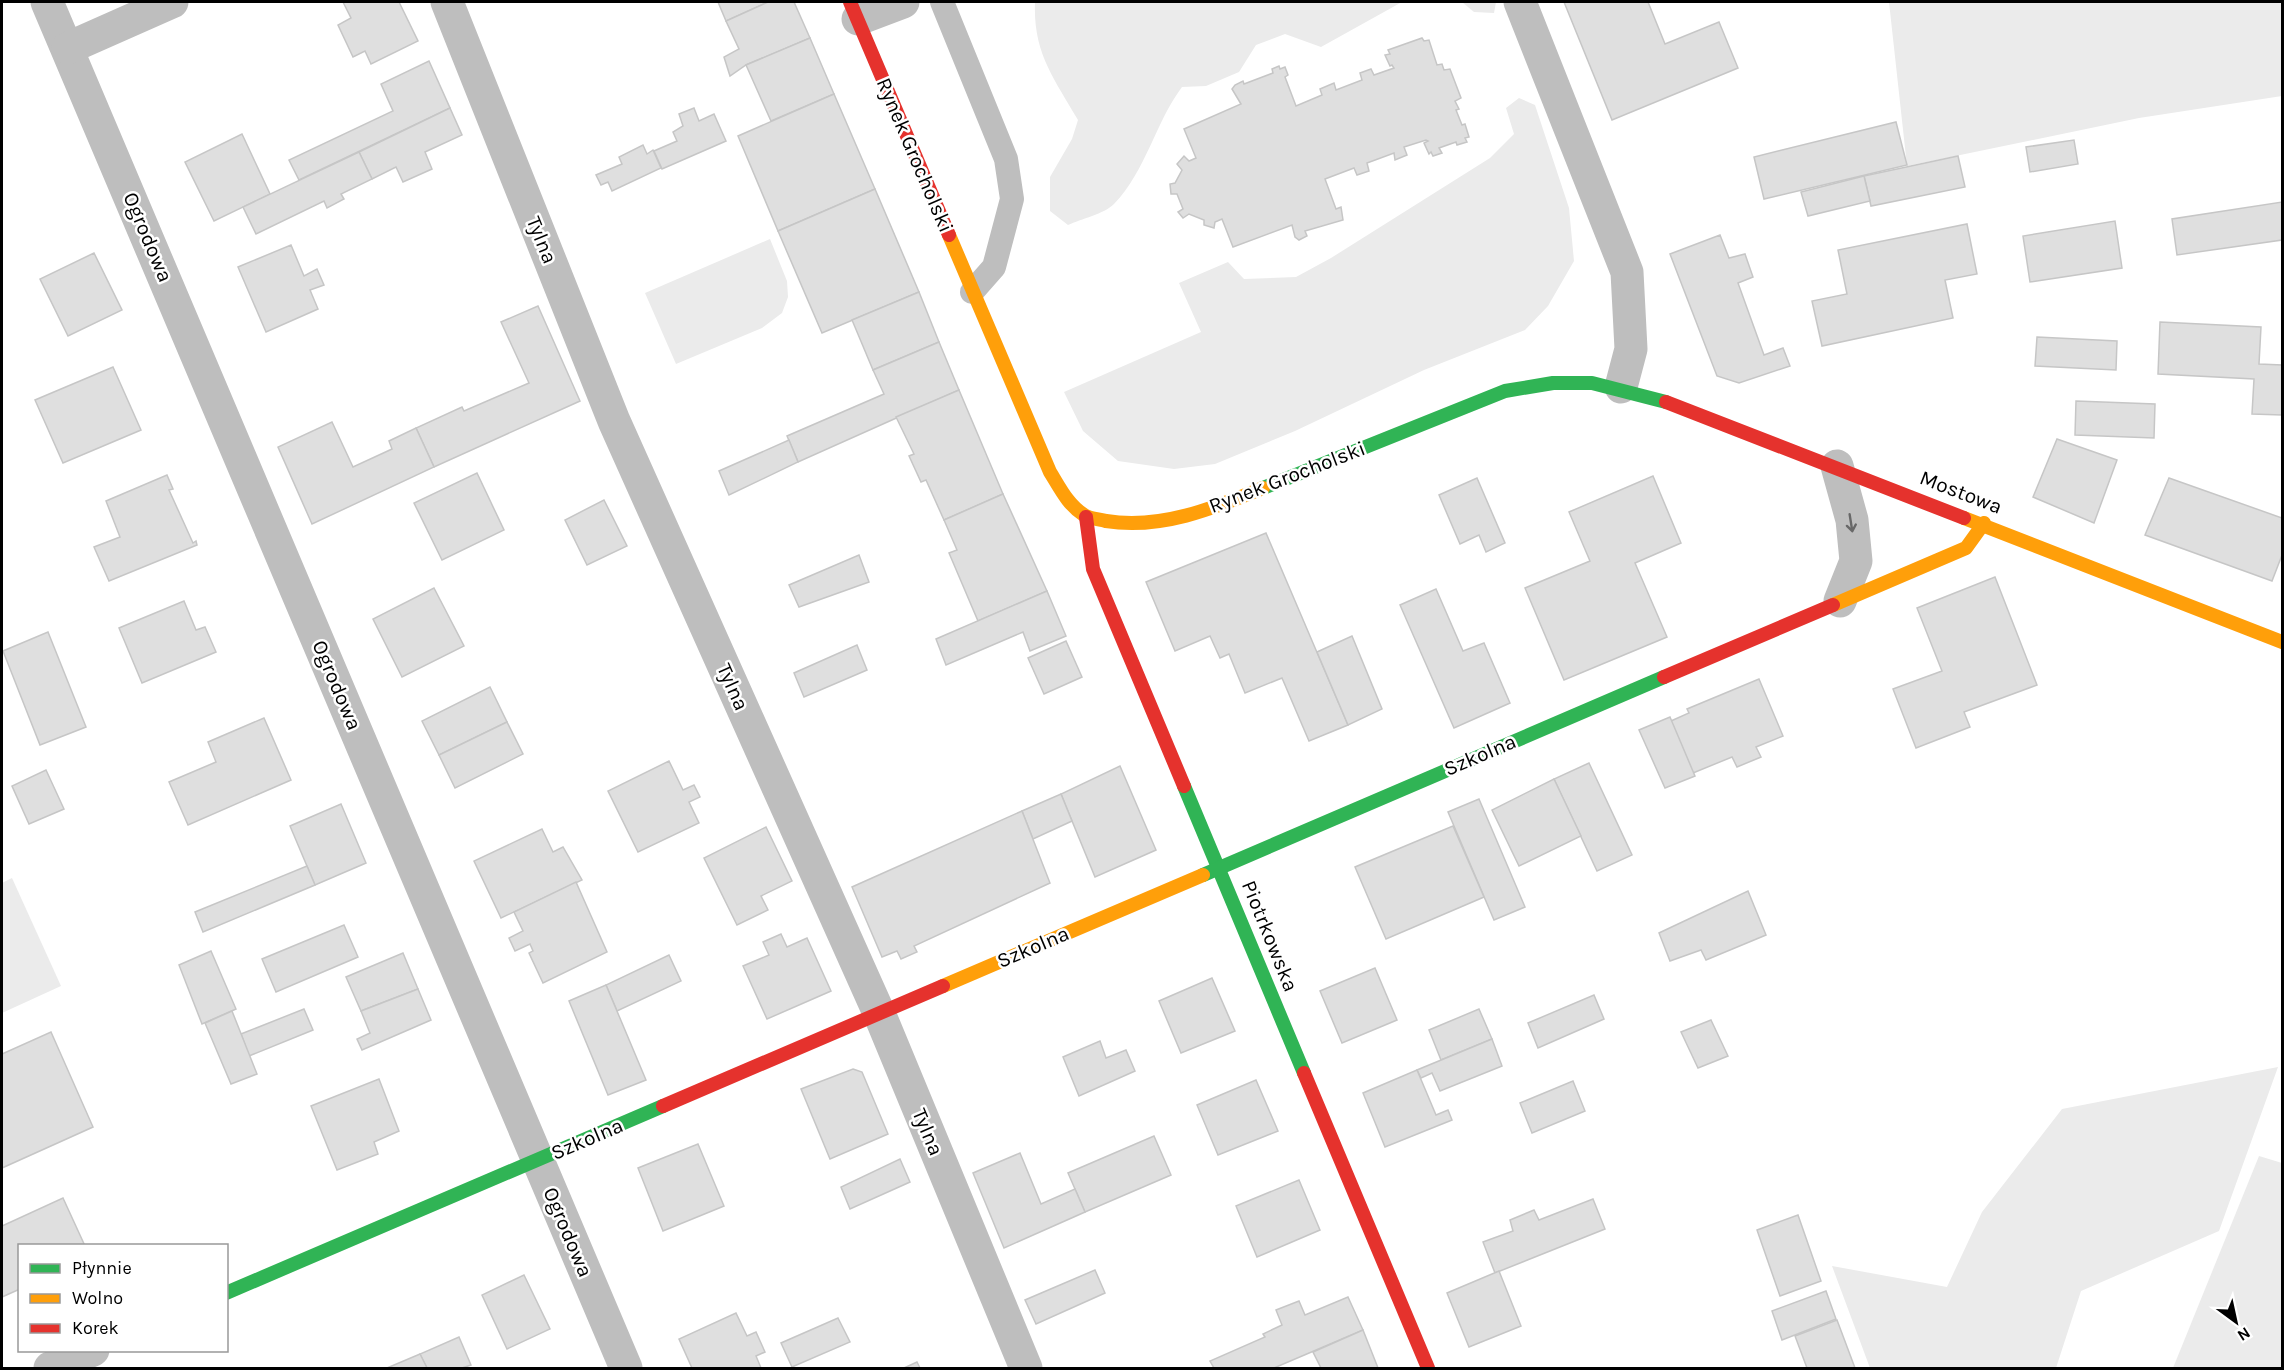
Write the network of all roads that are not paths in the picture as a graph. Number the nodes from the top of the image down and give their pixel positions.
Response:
1 (47, 2) edge
2 (172, 2) edge
3 (447, 2) edge
4 (903, 2) edge
5 (942, 2) edge
6 (1520, 2) edge
7 (854, 10) edge
8 (68, 48) junction
9 (972, 292) junction
10 (1621, 387) junction
11 (1837, 466) junction
12 (1086, 516) junction
13 (1984, 523) junction
14 (1840, 601) junction
15 (2283, 642) edge
16 (1219, 867) junction
17 (879, 1013) junction
18 (538, 1161) junction
19 (228, 1292) edge
20 (88, 1352) edge
21 (50, 1368) edge
22 (626, 1368) edge
23 (1026, 1368) edge
24 (1428, 1368) edge

1 - 8 street, Ogrodowa
2 - 8 street
3 - 17 street, Tylna
4 - 7 street, Rynek Grocholski
5 - 9 lane
6 - 10 street
7 - 9 street, Rynek Grocholski
8 - 18 street, Ogrodowa
9 - 12 street, Rynek Grocholski
10 - 11 street, Mostowa
10 - 12 street, Rynek Grocholski
11 - 13 street, Mostowa
11 -> 14 street
12 - 16 street, Piotrkowska
13 - 14 street, Szkolna
13 - 15 street, Mostowa
14 - 16 street, Szkolna
16 - 17 street, Szkolna
16 - 24 street, Piotrkowska
17 - 18 street, Szkolna
17 - 23 street, Tylna
18 - 19 street, Szkolna
18 - 22 street, Ogrodowa
20 - 21 street

